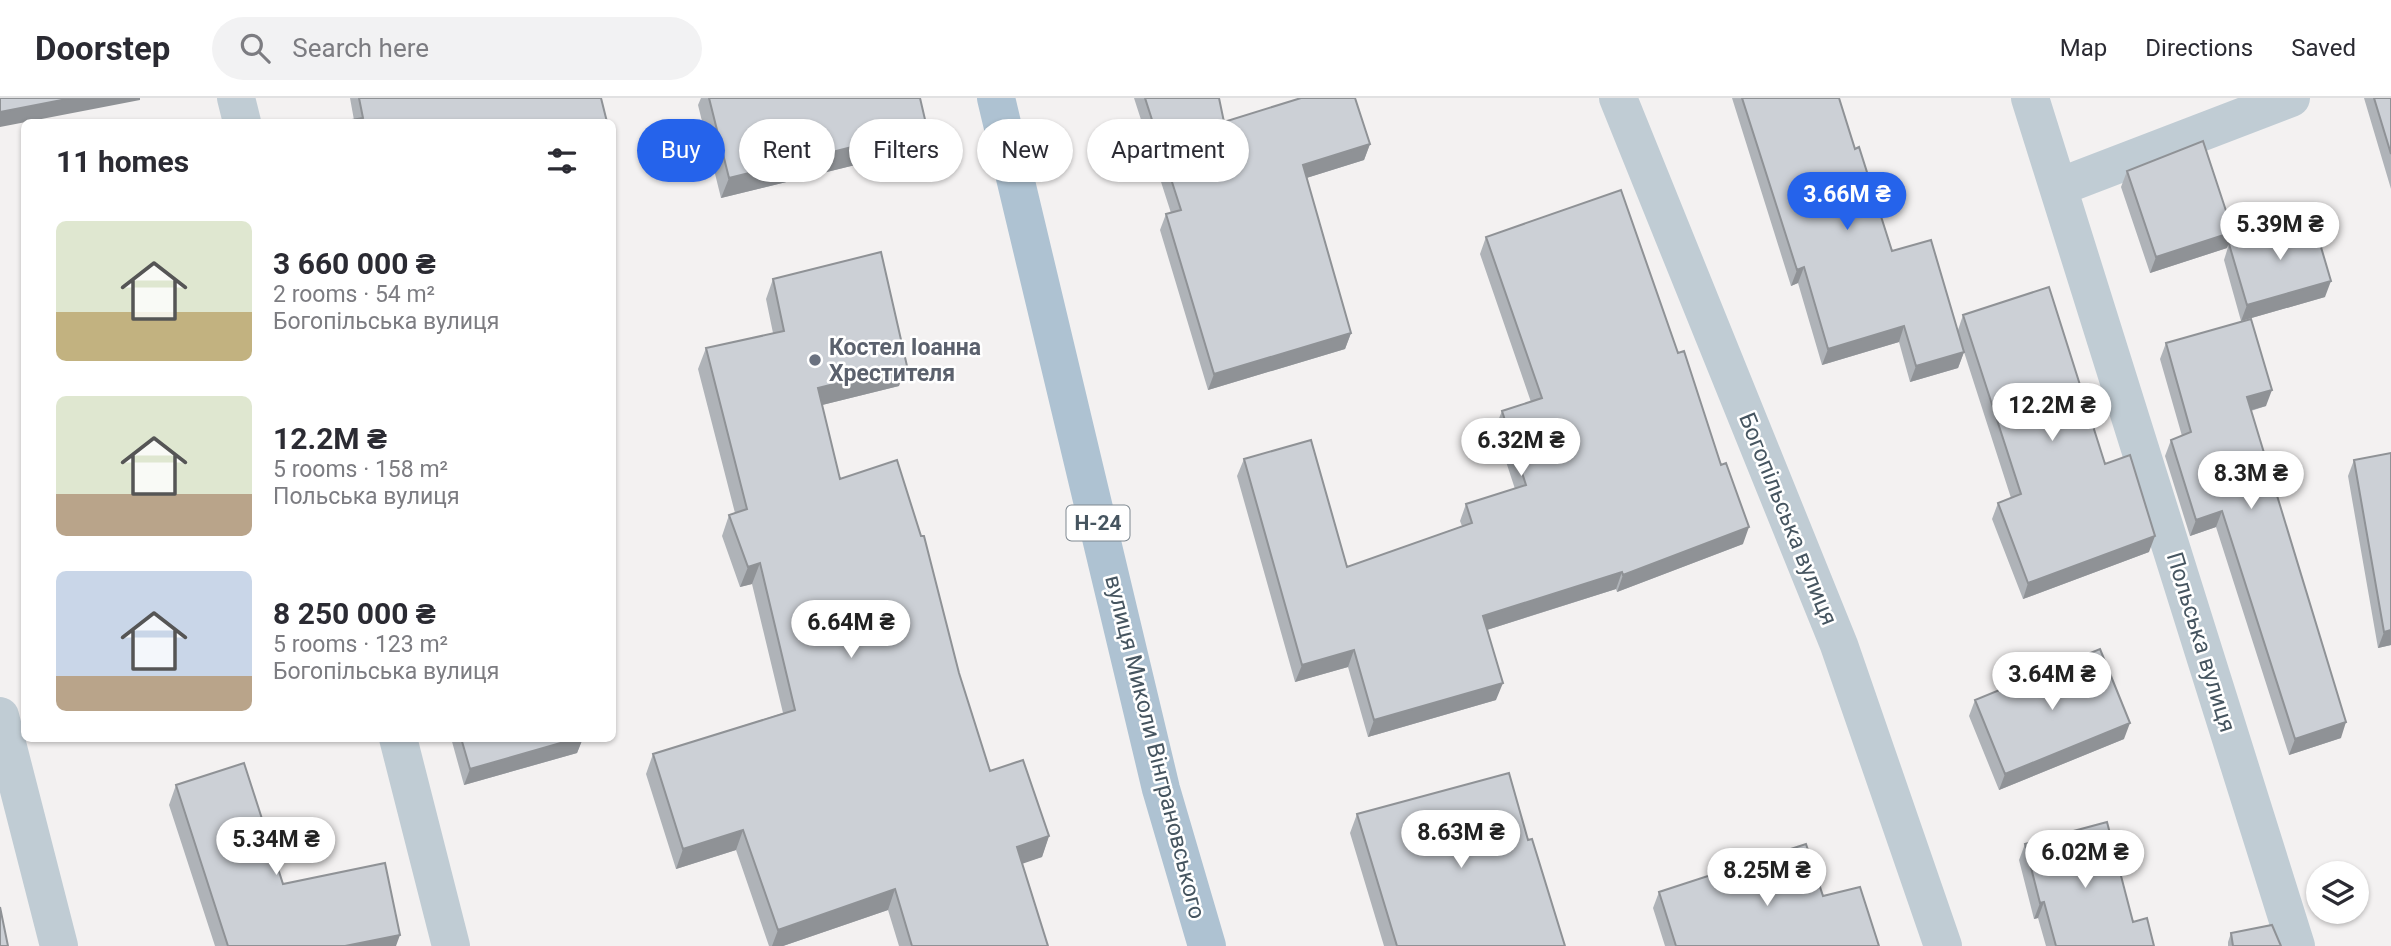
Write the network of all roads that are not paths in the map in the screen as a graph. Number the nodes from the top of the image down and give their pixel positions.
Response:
1 (236, 98) edge
2 (996, 98) edge
3 (1618, 98) edge
4 (2030, 98) edge
5 (2291, 98) edge
6 (241, 119) edge
7 (2059, 187) junction
8 (0, 716) edge
9 (399, 742) edge
10 (59, 946) edge
11 (451, 946) edge
12 (1207, 946) edge
13 (1943, 946) edge
14 (2296, 946) edge

1 - 6 street
2 - 12 main road, вулиця Миколи Вінграновського / Н-24
3 - 13 street, Богопільська вулиця
4 - 7 street, Польська вулиця
5 - 7 street
7 - 14 street, Польська вулиця
8 - 10 street
9 - 11 street

